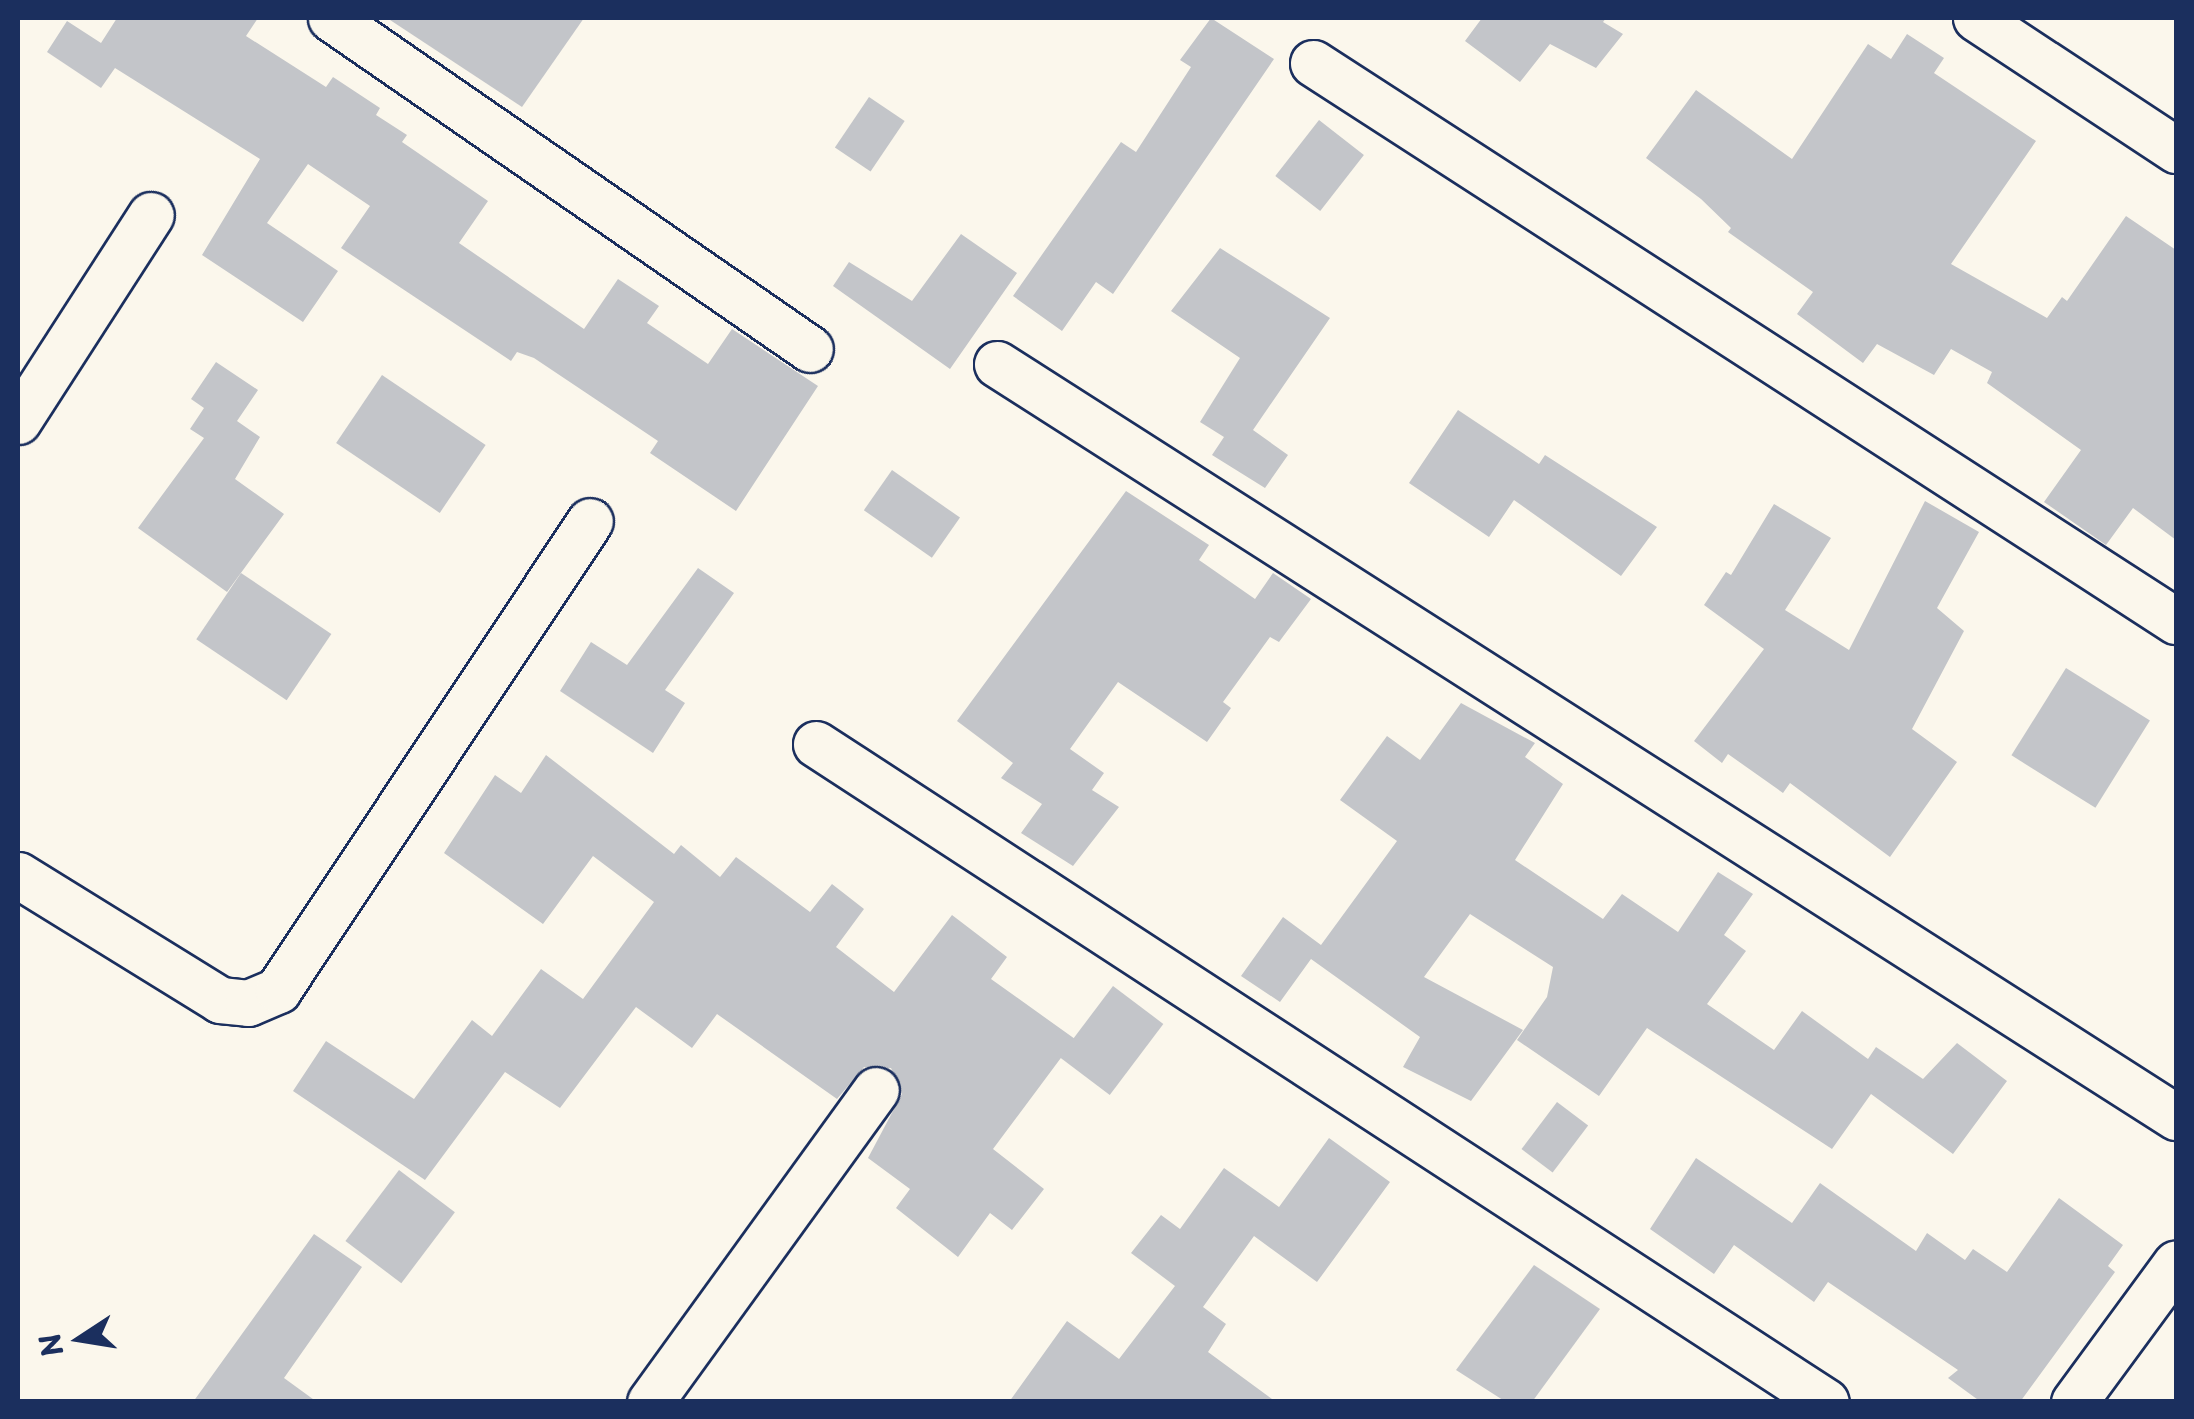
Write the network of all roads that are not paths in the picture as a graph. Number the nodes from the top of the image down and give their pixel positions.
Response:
1 (331, 18) edge
2 (1976, 18) edge
3 (1313, 62) dead end
4 (2176, 150) edge
5 (151, 215) dead end
6 (810, 349) dead end
7 (998, 364) dead end
8 (18, 422) edge
9 (590, 521) dead end
10 (2176, 621) edge
11 (816, 744) dead end
12 (18, 874) edge
13 (876, 1090) dead end
14 (2176, 1117) edge
15 (2176, 1263) edge
16 (668, 1395) edge
17 (1826, 1402) edge
18 (2074, 1402) edge

1 - 6 street
2 - 4 street
3 - 10 street
5 - 8 street
7 - 14 street
9 - 12 street
11 - 17 street
13 - 16 street
15 - 18 street

